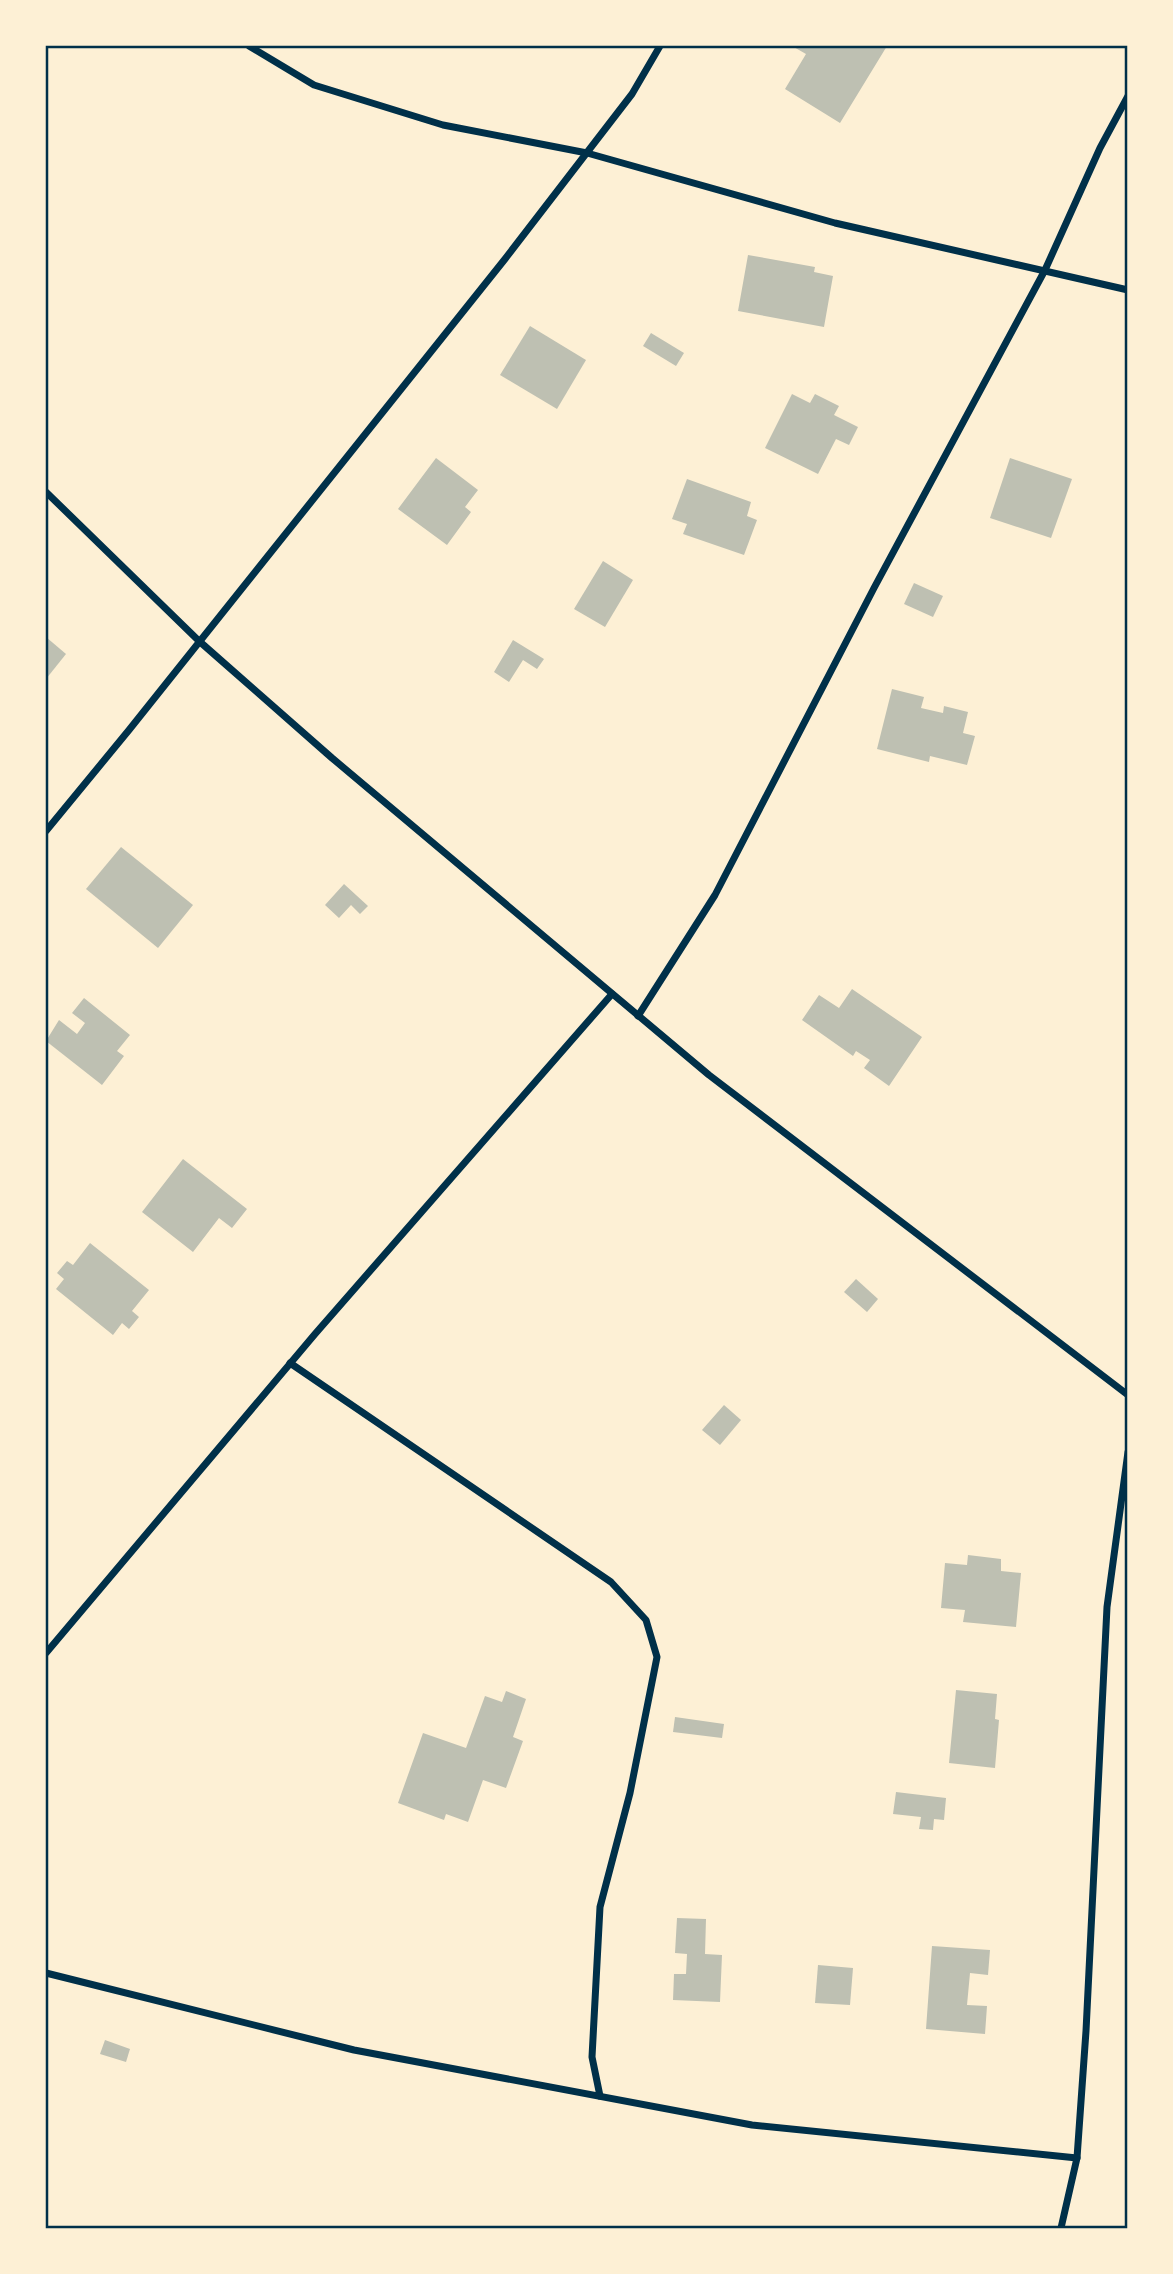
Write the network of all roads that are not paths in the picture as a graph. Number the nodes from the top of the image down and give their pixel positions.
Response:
1 (249, 46) edge
2 (660, 46) edge
3 (1128, 96) edge
4 (587, 153) junction
5 (1045, 271) junction
6 (1128, 289) edge
7 (46, 492) edge
8 (200, 642) junction
9 (46, 831) edge
10 (612, 993) junction
11 (638, 1016) junction
12 (290, 1363) junction
13 (1128, 1395) edge
14 (1128, 1452) edge
15 (46, 1653) edge
16 (46, 1973) edge
17 (600, 2096) junction
18 (1077, 2158) junction
19 (1061, 2228) edge

1 - 4 street
2 - 4 street
3 - 5 street
4 - 5 street
4 - 8 street
5 - 6 street
5 - 11 street
7 - 8 street
8 - 9 street
8 - 10 street
10 - 11 street
10 - 12 street
11 - 13 street
12 - 15 street
12 - 17 street
14 - 18 street
16 - 17 street
17 - 18 street
18 - 19 street

